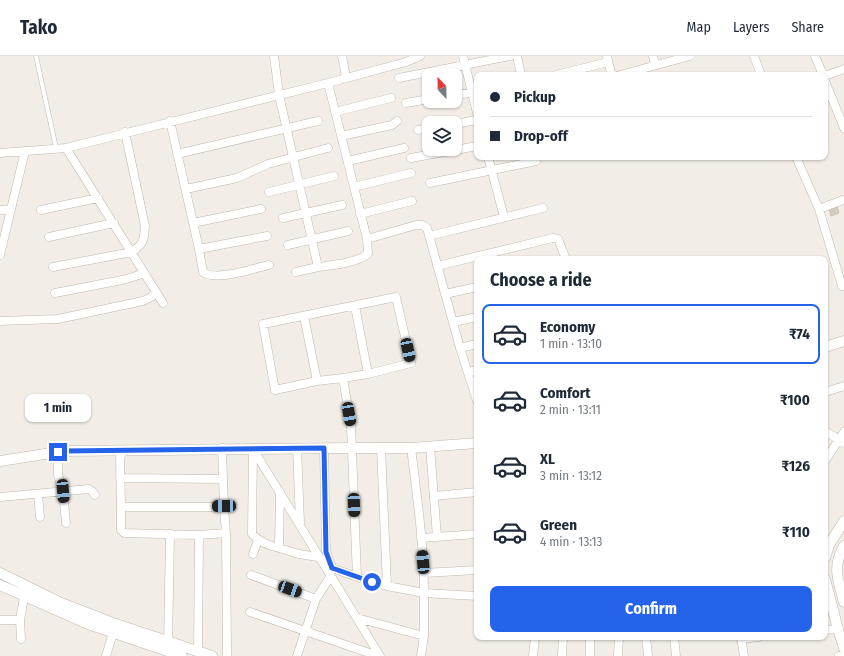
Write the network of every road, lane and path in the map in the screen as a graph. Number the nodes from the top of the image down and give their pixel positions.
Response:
1 (36, 56) edge
2 (274, 56) edge
3 (342, 56) edge
4 (420, 56) edge
5 (463, 56) edge
6 (510, 56) edge
7 (517, 56) edge
8 (653, 56) edge
9 (690, 56) edge
10 (754, 56) edge
11 (815, 56) edge
12 (406, 59) edge
13 (608, 59) edge
14 (465, 65) junction
15 (655, 66) junction
16 (844, 69) edge
17 (521, 72) edge
18 (566, 72) edge
19 (611, 72) edge
20 (632, 72) edge
21 (760, 72) edge
22 (822, 72) edge
23 (828, 75) edge
24 (346, 77) junction
25 (399, 78) dead end
26 (328, 83) junction
27 (828, 88) edge
28 (474, 92) edge
29 (462, 94) edge
30 (279, 95) junction
31 (391, 98) dead end
32 (422, 100) edge
33 (406, 103) dead end
34 (335, 112) junction
35 (170, 121) junction
36 (318, 121) dead end
37 (397, 121) dead end
38 (474, 121) edge
39 (462, 123) edge
40 (844, 128) edge
41 (286, 129) junction
42 (422, 129) edge
43 (418, 130) dead end
44 (125, 132) junction
45 (342, 136) junction
46 (474, 147) edge
47 (56, 148) junction
48 (66, 148) junction
49 (328, 148) dead end
50 (404, 148) dead end
51 (25, 152) junction
52 (0, 153) edge
53 (178, 154) junction
54 (293, 158) junction
55 (411, 158) dead end
56 (489, 160) edge
57 (797, 160) edge
58 (348, 161) junction
59 (536, 161) dead end
60 (492, 170) junction
61 (411, 173) dead end
62 (334, 176) dead end
63 (430, 183) dead end
64 (300, 185) junction
65 (354, 187) junction
66 (186, 189) junction
67 (270, 192) dead end
68 (98, 198) junction
69 (844, 200) edge
70 (412, 201) dead end
71 (342, 205) dead end
72 (543, 208) dead end
73 (819, 208) junction
74 (11, 209) junction
75 (261, 209) dead end
76 (0, 210) edge
77 (41, 210) dead end
78 (306, 213) junction
79 (360, 214) junction
80 (504, 217) junction
81 (283, 218) dead end
82 (114, 223) junction
83 (193, 223) junction
84 (348, 230) dead end
85 (267, 236) dead end
86 (429, 236) junction
87 (49, 237) dead end
88 (366, 239) junction
89 (311, 240) junction
90 (288, 245) dead end
91 (199, 249) junction
92 (132, 252) junction
93 (0, 255) edge
94 (478, 256) edge
95 (565, 256) edge
96 (474, 257) edge
97 (269, 265) dead end
98 (437, 266) junction
99 (53, 267) dead end
100 (318, 267) junction
101 (296, 272) dead end
102 (144, 273) junction
103 (844, 286) edge
104 (474, 288) edge
105 (55, 293) dead end
106 (157, 294) junction
107 (445, 294) junction
108 (163, 303) dead end
109 (354, 306) junction
110 (304, 316) junction
111 (474, 317) edge
112 (0, 321) edge
113 (453, 322) junction
114 (844, 341) edge
115 (474, 345) edge
116 (828, 346) edge
117 (460, 348) junction
118 (474, 371) edge
119 (468, 372) junction
120 (368, 374) junction
121 (343, 378) junction
122 (317, 381) junction
123 (844, 386) edge
124 (474, 390) edge
125 (828, 393) edge
126 (844, 432) edge
127 (828, 433) edge
128 (842, 442) edge
129 (474, 443) edge
130 (430, 447) junction
131 (222, 448) junction
132 (297, 448) junction
133 (324, 448) junction
134 (352, 448) junction
135 (381, 448) junction
136 (411, 448) junction
137 (253, 449) junction
138 (123, 450) junction
139 (58, 452) junction
140 (828, 458) edge
141 (0, 461) edge
142 (120, 478) junction
143 (223, 479) junction
144 (63, 491) junction
145 (280, 492) junction
146 (474, 492) edge
147 (38, 494) junction
148 (95, 495) dead end
149 (434, 496) junction
150 (0, 497) edge
151 (224, 506) junction
152 (120, 507) junction
153 (40, 517) dead end
154 (844, 521) edge
155 (66, 522) dead end
156 (300, 524) junction
157 (226, 533) junction
158 (170, 534) junction
159 (474, 534) edge
160 (199, 535) junction
161 (438, 537) junction
162 (421, 538) junction
163 (258, 540) junction
164 (828, 544) edge
165 (844, 546) edge
166 (279, 548) junction
167 (253, 554) dead end
168 (318, 557) junction
169 (474, 570) edge
170 (0, 573) edge
171 (424, 573) junction
172 (251, 575) dead end
173 (330, 577) junction
174 (357, 577) junction
175 (828, 584) edge
176 (0, 586) edge
177 (387, 586) junction
178 (840, 586) junction
179 (424, 593) junction
180 (474, 596) edge
181 (24, 597) junction
182 (316, 599) junction
183 (844, 602) edge
184 (828, 604) edge
185 (250, 612) dead end
186 (357, 618) junction
187 (0, 620) edge
188 (20, 620) junction
189 (838, 629) junction
190 (828, 630) edge
191 (305, 631) junction
192 (113, 633) junction
193 (424, 636) junction
194 (21, 639) dead end
195 (535, 640) edge
196 (563, 640) edge
197 (590, 640) edge
198 (619, 640) edge
199 (646, 640) edge
200 (674, 640) edge
201 (741, 640) edge
202 (168, 646) junction
203 (844, 648) edge
204 (198, 652) junction
205 (106, 656) edge
206 (182, 656) edge
207 (212, 656) edge
208 (228, 656) edge
209 (297, 656) edge
210 (379, 656) edge
211 (421, 656) edge
212 (533, 656) edge
213 (562, 656) edge
214 (590, 656) edge
215 (618, 656) edge
216 (648, 656) edge
217 (676, 656) edge
218 (744, 656) edge
219 (839, 656) edge
220 (844, 656) edge

1 - 47 lane
2 - 30 street
3 - 24 street
4 - 12 street
5 - 14 street
6 - 14 street
7 - 17 street
8 - 15 street
9 - 15 street
10 - 21 street
11 - 22 street
12 - 24 street
13 - 18 street
13 - 19 street
14 - 25 street
14 - 28 street
15 - 20 street
16 - 23 street
24 - 26 street
26 - 30 street
26 - 34 street
27 - 40 street
28 - 29 street
30 - 35 street
30 - 41 street
31 - 34 street
32 - 33 street
34 - 45 street
35 - 44 street
35 - 53 street
36 - 41 street
37 - 45 street
38 - 39 street
41 - 53 street
41 - 54 street
42 - 43 street
44 - 48 street
44 - 92 street
45 - 58 street
46 - 55 street
47 - 48 street
47 - 51 street
48 - 68 street
49 - 54 street
50 - 58 street
51 - 52 street
51 - 74 street
53 - 66 street
54 - 64 street
54 - 66 street
56 - 60 street
57 - 73 street
58 - 65 street
59 - 60 street
60 - 63 street
60 - 80 street
61 - 65 street
62 - 64 street
64 - 67 street
64 - 78 street
65 - 79 street
66 - 83 street
68 - 77 street
68 - 82 street
69 - 73 street
70 - 79 street
71 - 78 street
72 - 80 street
73 - 103 street
74 - 76 street
74 - 93 street
75 - 83 street
78 - 81 street
78 - 89 street
79 - 88 street
80 - 86 street
82 - 87 street
82 - 92 street
83 - 91 street
84 - 89 street
85 - 91 street
86 - 88 street
86 - 98 street
88 - 100 street
89 - 90 street
89 - 100 street
91 - 97 street
92 - 99 street
92 - 102 street
94 - 95 street
96 - 98 street
98 - 107 street
100 - 101 street
102 - 105 street
102 - 106 street
104 - 107 street
106 - 108 street
106 - 112 street
107 - 113 street
109 - 110 street
109 - 120 street
109 - 120 street
110 - 122 street
110 - 122 street
111 - 113 street
113 - 117 street
114 - 116 street
115 - 117 street
117 - 119 street
118 - 119 street
119 - 124 street
120 - 121 street
121 - 122 street
121 - 134 street
123 - 125 street
126 - 128 street
127 - 128 street
128 - 140 street
129 - 130 street
130 - 136 street
130 - 149 street
131 - 137 street
131 - 138 street
131 - 143 street
132 - 133 street
132 - 137 street
132 - 156 street
133 - 134 street
133 - 174 street
134 - 135 street
134 - 174 street
135 - 136 street
135 - 177 street
136 - 162 street
137 - 145 street
137 - 163 street
138 - 139 street
138 - 142 street
139 - 141 street
139 - 144 street
142 - 143 street
142 - 152 street
143 - 151 street
144 - 147 street
144 - 148 street
144 - 155 street
145 - 156 street
145 - 166 street
146 - 149 street
147 - 150 street
147 - 153 street
149 - 161 street
151 - 152 street
151 - 157 street
152 - 158 street
154 - 164 street
156 - 168 street
157 - 160 street
157 - 208 street
158 - 160 street
158 - 202 street
159 - 161 street
160 - 204 street
161 - 162 street
162 - 171 street
163 - 166 street
163 - 167 street
165 - 178 street
166 - 168 street
168 - 173 street
169 - 171 street
170 - 202 street
171 - 179 street
172 - 182 street
173 - 182 street
173 - 186 street
174 - 177 street
175 - 178 street
176 - 181 street
177 - 179 street
178 - 183 street
179 - 180 street
179 - 193 street
181 - 188 street
181 - 192 street
182 - 191 street
184 - 189 street
185 - 191 street
186 - 193 street
186 - 210 street
187 - 188 street
188 - 194 street
189 - 190 street
189 - 203 street
191 - 209 street
191 - 210 street
192 - 202 street
192 - 205 street
193 - 211 street
195 - 212 street
196 - 213 street
197 - 214 street
198 - 215 street
199 - 216 street
200 - 217 street
201 - 218 street
202 - 204 street
202 - 206 street
204 - 207 street
219 - 220 street

